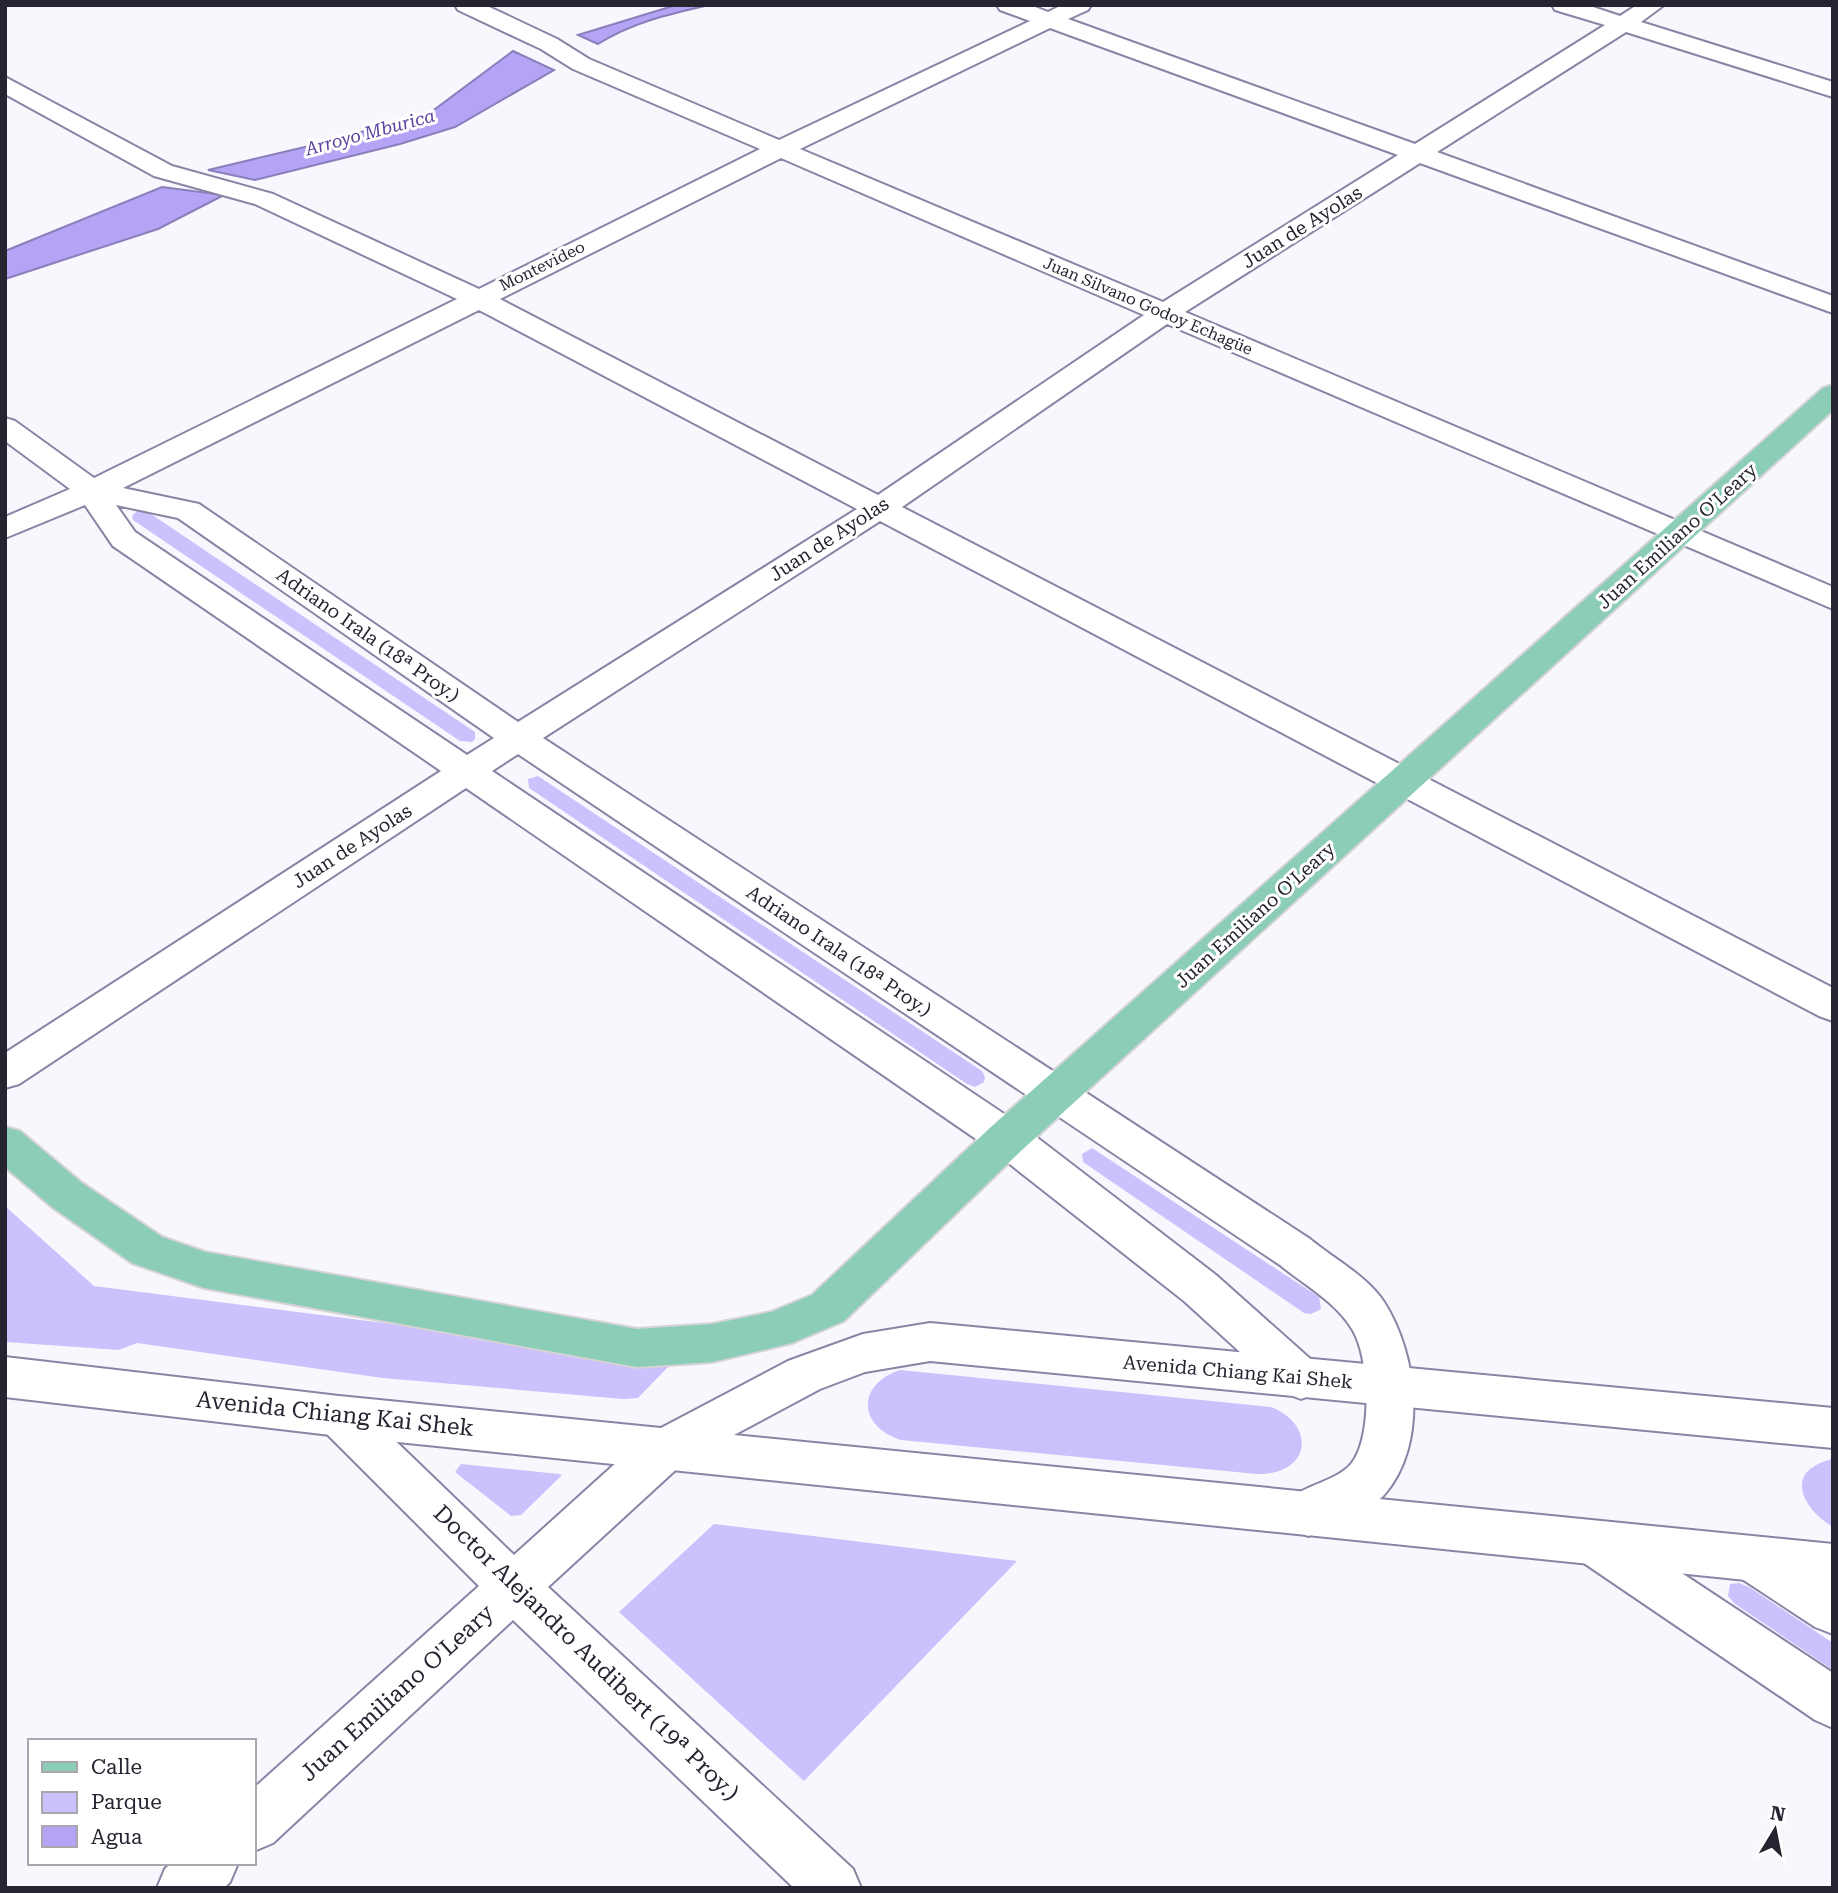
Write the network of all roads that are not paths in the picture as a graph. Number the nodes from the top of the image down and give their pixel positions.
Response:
1 (466, 5) edge
2 (1008, 5) edge
3 (1080, 5) edge
4 (1563, 5) edge
5 (1653, 5) edge
6 (1051, 21) junction
7 (1623, 24) junction
8 (5, 84) edge
9 (1833, 90) edge
10 (780, 149) junction
11 (1418, 154) junction
12 (477, 298) junction
13 (1833, 305) edge
14 (1165, 313) junction
15 (1833, 394) edge
16 (5, 428) edge
17 (91, 490) junction
18 (878, 509) junction
19 (5, 529) edge
20 (1680, 534) junction
21 (1833, 599) edge
22 (518, 738) junction
23 (467, 771) junction
24 (1403, 782) junction
25 (1833, 1006) edge
26 (5, 1073) edge
27 (1056, 1094) junction
28 (1007, 1138) junction
29 (5, 1143) edge
30 (5, 1377) edge
31 (1301, 1379) junction
32 (1387, 1386) junction
33 (340, 1416) junction
34 (1833, 1428) edge
35 (665, 1449) junction
36 (1308, 1514) junction
37 (1595, 1543) junction
38 (1753, 1559) junction
39 (1833, 1567) edge
40 (513, 1587) junction
41 (1833, 1611) edge
42 (1833, 1703) edge
43 (256, 1822) edge
44 (209, 1865) edge
45 (184, 1888) edge
46 (834, 1888) edge

1 - 10 street, Juan Silvano Godoy Echagüe
2 - 6 street
3 - 6 street, Montevideo
4 - 7 street
5 - 7 street, Juan de Ayolas
6 - 10 street, Montevideo
6 - 11 street
7 - 9 street
7 - 11 street, Juan de Ayolas
8 - 12 street
10 - 12 street, Montevideo
10 - 14 street, Juan Silvano Godoy Echagüe
11 - 13 street
11 - 14 street, Juan de Ayolas
12 - 17 street, Montevideo
12 - 18 street
14 - 18 street, Juan de Ayolas
14 - 20 street, Juan Silvano Godoy Echagüe
15 - 20 main road, Juan Emiliano O'Leary
16 - 17 street, Adriano Irala (18ª Proy.)
17 - 19 street, Montevideo
17 - 22 street, Adriano Irala (18ª Proy.)
17 - 23 street, Adriano Irala (18ª Proy.)
18 - 22 street, Juan de Ayolas
18 - 24 street
20 - 21 street, Juan Silvano Godoy Echagüe
20 - 24 main road, Juan Emiliano O'Leary
22 - 23 street, Juan de Ayolas
22 - 27 street, Adriano Irala (18ª Proy.)
23 - 26 street, Juan de Ayolas
23 - 28 street, Adriano Irala (18ª Proy.)
24 - 25 street
24 - 27 main road, Juan Emiliano O'Leary
27 - 28 main road, Juan Emiliano O'Leary
27 - 32 street, Adriano Irala (18ª Proy.)
28 - 29 main road, Juan Emiliano O'Leary
28 - 31 street, Adriano Irala (18ª Proy.)
30 - 33 street, Avenida Chiang Kai Shek
31 - 32 street, Avenida Chiang Kai Shek
31 - 35 street, Avenida Chiang Kai Shek
32 - 34 street, Avenida Chiang Kai Shek
32 - 36 street, Adriano Irala (18ª Proy.)
33 - 35 street, Avenida Chiang Kai Shek
33 - 40 street, Doctor Alejandro Audibert (19ª Proy.)
35 - 36 street, Avenida Chiang Kai Shek
35 - 40 street, Juan Emiliano O'Leary
36 - 37 street, Avenida Chiang Kai Shek
37 - 38 street, Avenida Chiang Kai Shek
37 - 42 street
38 - 39 street, Avenida Chiang Kai Shek
38 - 41 street
40 - 43 street, Juan Emiliano O'Leary
40 - 46 street, Doctor Alejandro Audibert (19ª Proy.)
44 - 45 street

